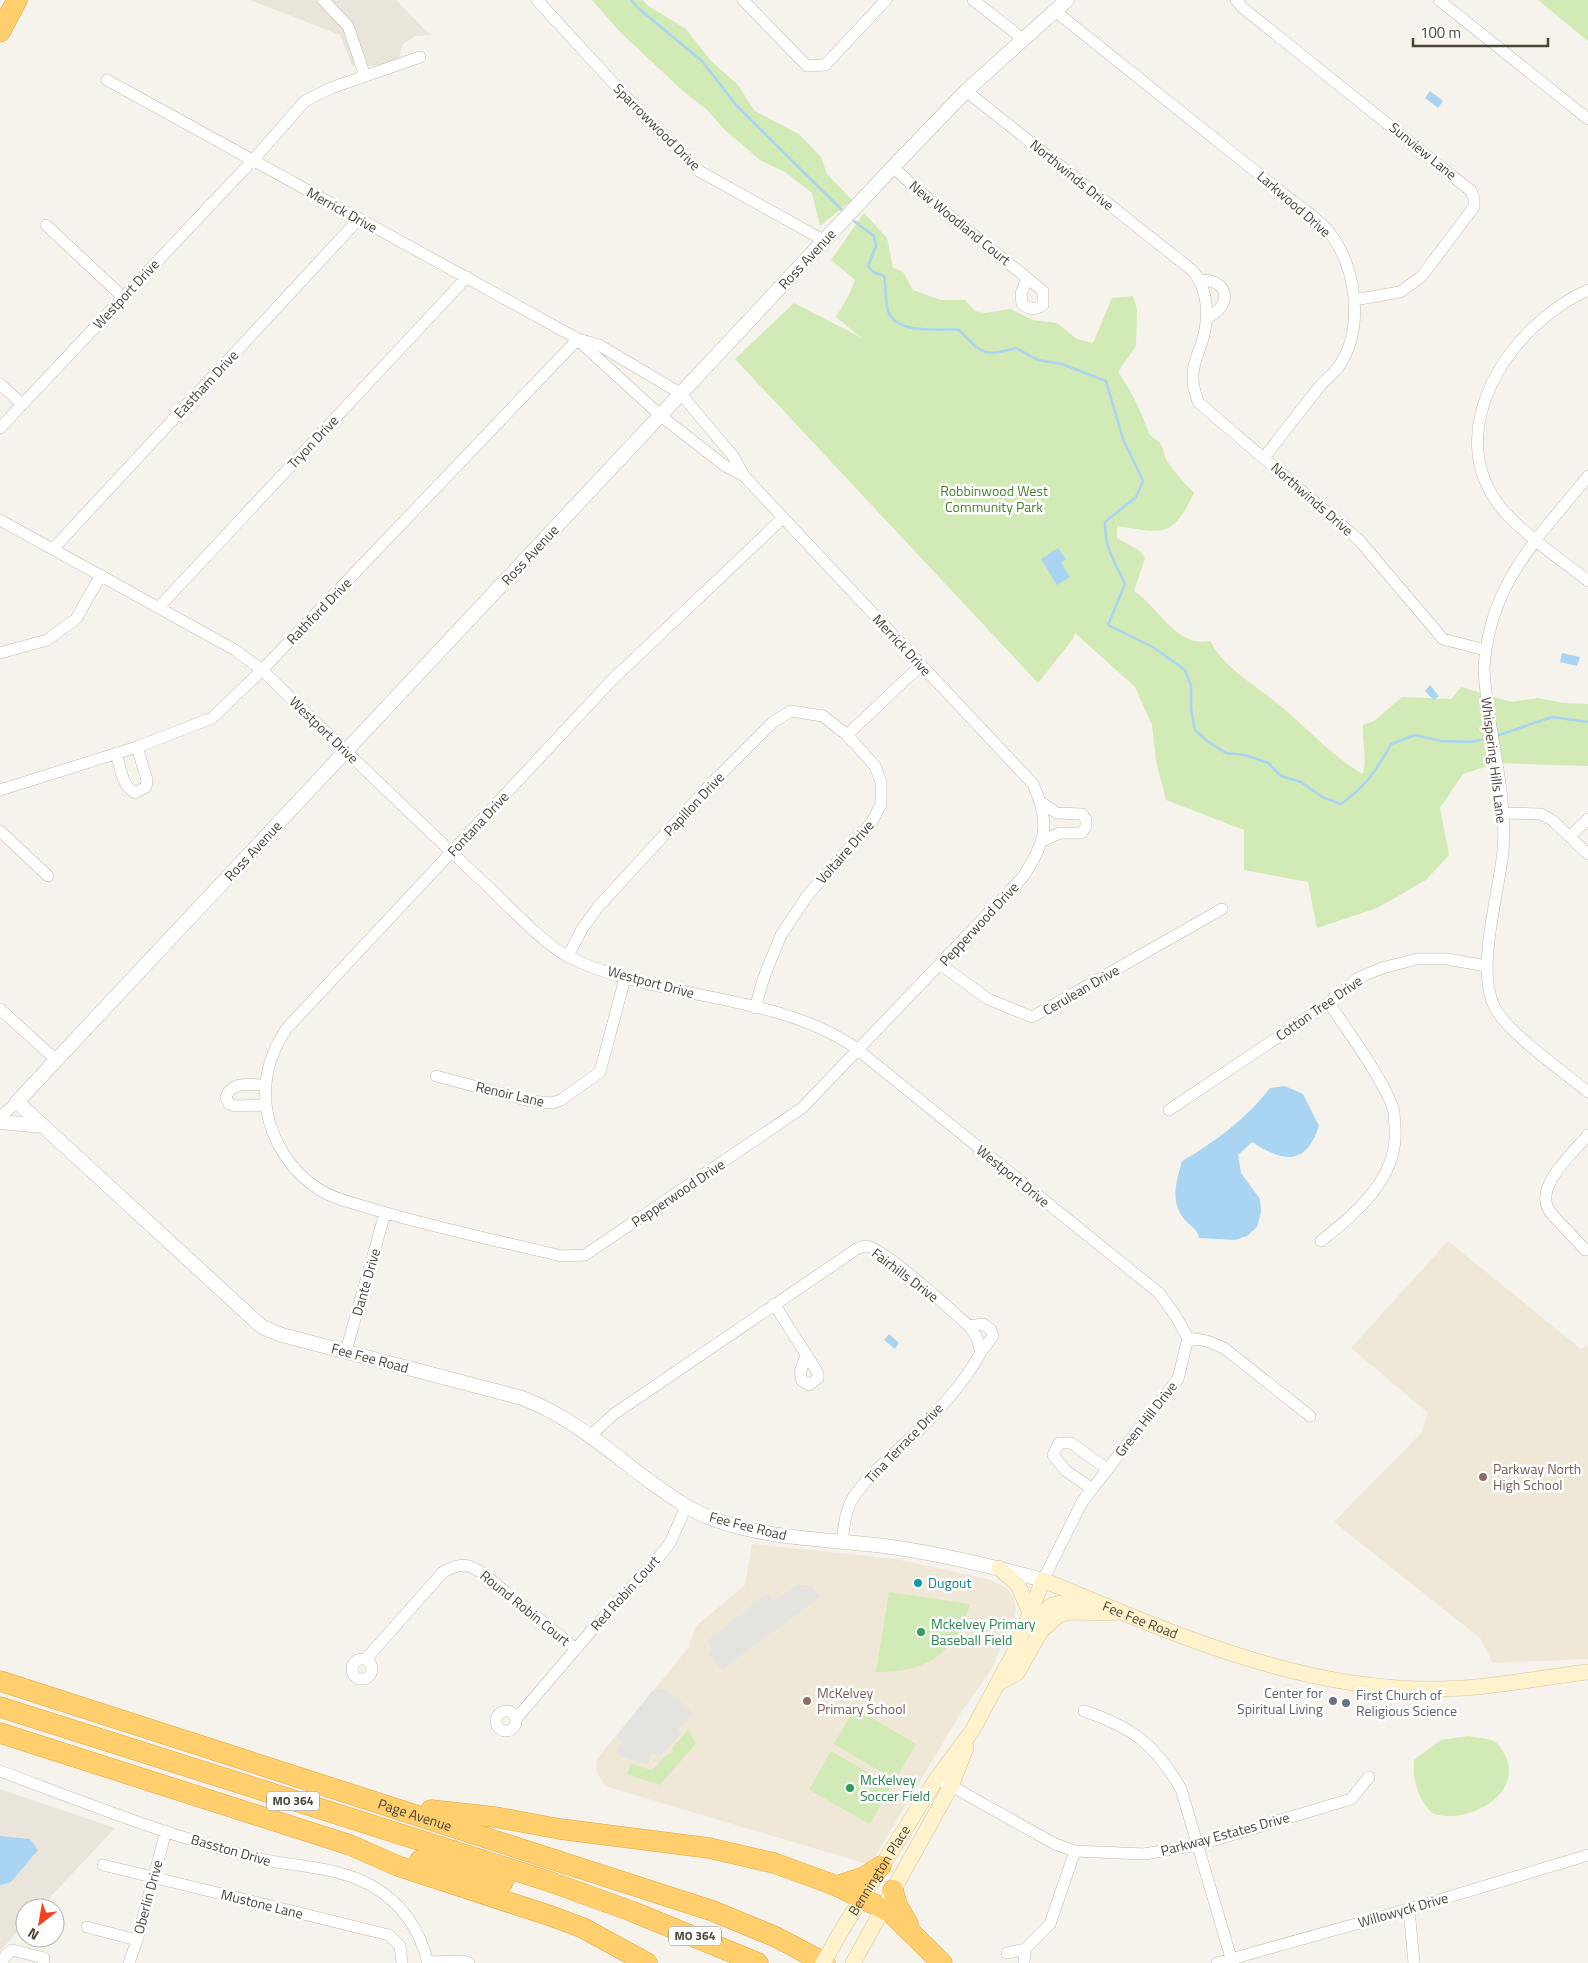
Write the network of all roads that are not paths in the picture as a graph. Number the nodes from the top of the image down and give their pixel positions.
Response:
1 (17, 0) edge
2 (323, 0) edge
3 (537, 0) edge
4 (743, 0) edge
5 (886, 0) edge
6 (974, 0) edge
7 (1067, 0) edge
8 (1236, 0) edge
9 (1439, 0) edge
10 (1055, 10) junction
11 (0, 32) edge
12 (1023, 39) junction
13 (420, 56) dead end
14 (365, 76) junction
15 (107, 80) dead end
16 (966, 91) junction
17 (1588, 119) edge
18 (252, 161) junction
19 (893, 167) junction
20 (359, 219) junction
21 (46, 225) dead end
22 (825, 241) junction
23 (467, 277) junction
24 (1027, 278) dead end
25 (1199, 280) junction
26 (1588, 290) edge
27 (123, 297) junction
28 (1354, 300) junction
29 (1206, 318) junction
30 (578, 339) junction
31 (0, 384) edge
32 (680, 394) junction
33 (22, 404) junction
34 (661, 416) junction
35 (0, 428) edge
36 (1264, 458) junction
37 (744, 476) junction
38 (1588, 476) edge
39 (783, 518) junction
40 (0, 520) edge
41 (1537, 540) junction
42 (52, 549) junction
43 (101, 576) junction
44 (1588, 581) edge
45 (158, 608) junction
46 (1485, 650) junction
47 (0, 653) edge
48 (921, 665) junction
49 (262, 670) junction
50 (848, 735) junction
51 (137, 747) junction
52 (346, 752) junction
53 (116, 753) junction
54 (0, 790) edge
55 (1042, 803) junction
56 (1503, 813) junction
57 (1588, 819) edge
58 (1045, 821) joint
59 (0, 831) edge
60 (1570, 836) junction
61 (1042, 841) junction
62 (452, 852) junction
63 (1588, 854) edge
64 (48, 876) dead end
65 (1222, 909) dead end
66 (568, 956) junction
67 (941, 965) junction
68 (1486, 966) junction
69 (625, 978) junction
70 (1329, 1003) junction
71 (755, 1008) junction
72 (0, 1009) edge
73 (858, 1051) junction
74 (56, 1060) junction
75 (436, 1076) dead end
76 (266, 1085) junction
77 (1588, 1092) edge
78 (17, 1102) junction
79 (266, 1105) junction
80 (1169, 1110) dead end
81 (0, 1117) edge
82 (0, 1122) edge
83 (43, 1126) junction
84 (1588, 1136) edge
85 (385, 1213) junction
86 (1321, 1241) dead end
87 (1585, 1250) dead end
88 (774, 1304) junction
89 (970, 1326) junction
90 (1188, 1338) junction
91 (346, 1351) junction
92 (981, 1352) junction
93 (806, 1354) dead end
94 (1310, 1416) dead end
95 (590, 1436) junction
96 (1107, 1469) junction
97 (1092, 1489) junction
98 (686, 1507) junction
99 (842, 1542) junction
100 (999, 1568) junction
101 (1043, 1580) junction
102 (1086, 1598) junction
103 (1030, 1612) junction
104 (1125, 1614) junction
105 (1024, 1628) junction
106 (576, 1649) junction
107 (366, 1659) dead end
108 (1588, 1672) edge
109 (0, 1681) edge
110 (1000, 1682) junction
111 (0, 1707) edge
112 (1084, 1711) dead end
113 (516, 1719) dead end
114 (972, 1731) junction
115 (0, 1733) edge
116 (0, 1771) edge
117 (1369, 1777) dead end
118 (936, 1778) junction
119 (951, 1786) junction
120 (384, 1804) junction
121 (166, 1831) junction
122 (1198, 1844) junction
123 (350, 1846) junction
124 (1075, 1851) junction
125 (1588, 1855) edge
126 (103, 1864) dead end
127 (880, 1866) junction
128 (154, 1876) junction
129 (837, 1886) junction
130 (893, 1890) junction
131 (586, 1894) junction
132 (861, 1896) junction
133 (883, 1908) junction
134 (1409, 1909) junction
135 (87, 1927) dead end
136 (914, 1935) junction
137 (137, 1940) junction
138 (1025, 1949) junction
139 (1007, 1953) dead end
140 (1231, 1958) junction
141 (428, 1962) edge
142 (1, 1963) edge
143 (43, 1963) edge
144 (129, 1963) edge
145 (402, 1963) edge
146 (469, 1963) edge
147 (647, 1963) edge
148 (758, 1963) edge
149 (824, 1963) edge
150 (853, 1963) edge
151 (942, 1963) edge
152 (1024, 1963) edge
153 (1217, 1963) edge
154 (1414, 1963) edge

1 - 11 highway
2 - 14 street
3 - 22 street, Sparrowwood Drive
4 - 5 street
6 - 12 street
7 - 10 street, Ross Avenue
8 - 28 street, Sunview Lane
9 - 17 street
10 - 12 street, Ross Avenue
10 - 28 street, Larkwood Drive
12 - 16 street, Ross Avenue
13 - 14 street
14 - 18 street, Westport Drive
15 - 18 street, Merrick Drive
16 - 19 street, Ross Avenue
16 - 25 street, Northwinds Drive
18 - 20 street, Merrick Drive
18 - 27 street, Westport Drive
19 - 22 street, Ross Avenue
19 - 24 street, New Woodland Court
20 - 23 street, Merrick Drive
20 - 42 street, Eastham Drive
21 - 27 street
22 - 32 street, Ross Avenue
23 - 30 street, Merrick Drive
23 - 45 street, Tryon Drive
25 - 29 street, Northwinds Drive
25 - 29 street
26 - 41 street
27 - 33 street, Westport Drive
28 - 36 street, Larkwood Drive
29 - 36 street, Northwinds Drive
30 - 32 street, Merrick Drive
30 - 34 street, Merrick Drive
30 - 49 street, Rathford Drive
31 - 33 street
32 - 34 street, Ross Avenue
32 - 37 street, Merrick Drive
33 - 35 street, Westport Drive
34 - 37 street, Merrick Drive
34 - 52 street, Ross Avenue
36 - 46 street, Northwinds Drive
37 - 39 street, Merrick Drive
38 - 41 street, Whispering Hills Lane
39 - 48 street, Merrick Drive
39 - 62 street, Fontana Drive
40 - 42 street, Westport Drive
41 - 44 street
41 - 46 street, Whispering Hills Lane
42 - 43 street, Westport Drive
43 - 45 street, Westport Drive
43 - 47 street
45 - 49 street, Westport Drive
46 - 56 street, Whispering Hills Lane
48 - 50 street
48 - 55 street, Merrick Drive
49 - 51 street, Rathford Drive
49 - 52 street, Westport Drive
50 - 66 street, Papillon Drive
50 - 71 street, Voltaire Drive
51 - 53 street, Rathford Drive
51 - 53 street
52 - 62 street, Westport Drive
52 - 74 street, Ross Avenue
53 - 54 street, Rathford Drive
55 - 58 street, Merrick Drive
55 - 61 street
56 - 60 street
56 - 68 street, Whispering Hills Lane
57 - 60 street
58 - 61 street, Pepperwood Drive
59 - 64 street
60 - 63 street
61 - 67 street, Pepperwood Drive
62 - 66 street, Westport Drive
62 - 76 street, Fontana Drive
65 - 67 street, Cerulean Drive
66 - 69 street, Westport Drive
67 - 73 street, Pepperwood Drive
68 - 70 street, Cotton Tree Drive
68 - 77 street, Whispering Hills Lane
69 - 71 street, Westport Drive
69 - 75 street, Renoir Lane
70 - 80 street, Cotton Tree Drive
70 - 86 street
71 - 73 street, Westport Drive
72 - 74 street
73 - 85 street, Pepperwood Drive
73 - 90 street, Westport Drive
74 - 78 street, Ross Avenue
76 - 79 street, Pepperwood Drive
76 - 79 street
78 - 81 street, Ross Avenue
78 - 83 street, Fee Fee Road
79 - 85 street, Pepperwood Drive
82 - 83 street
83 - 91 street, Fee Fee Road
84 - 87 street
85 - 91 street, Dante Drive
88 - 89 street, Fairhills Drive
88 - 93 street
88 - 95 street, Fairhills Drive
89 - 92 street, Fairhills Drive
89 - 92 street, Tina Terrace Drive
90 - 94 street
90 - 96 street, Green Hill Drive
91 - 95 street, Fee Fee Road
92 - 99 street, Tina Terrace Drive
95 - 98 street, Fee Fee Road
96 - 97 street, Green Hill Drive
96 - 97 street, Green Hill Drive
97 - 101 street, Green Hill Drive
98 - 99 street, Fee Fee Road
98 - 106 street, Red Robin Court
99 - 100 street, Fee Fee Road
100 - 101 street, Fee Fee Road
100 - 103 main road
101 - 102 main road, Fee Fee Road
101 - 103 main road, Bennington Place
102 - 104 main road, Fee Fee Road
102 - 105 main road
103 - 105 main road, Bennington Place
104 - 108 main road, Fee Fee Road
104 - 110 main road
105 - 110 main road, Bennington Place
106 - 107 street, Round Robin Court
106 - 113 street, Red Robin Court
109 - 120 highway, Page Avenue / MO 364
110 - 114 main road, Bennington Place
111 - 131 highway, Page Avenue / MO 364
112 - 122 street
114 - 118 main road, Bennington Place
114 - 119 main road, Bennington Place
115 - 123 highway
116 - 121 street, Basston Drive
117 - 122 street, Parkway Estates Drive
118 - 119 street, Parkway Estates Drive
118 - 127 main road, Bennington Place
119 - 124 street, Parkway Estates Drive
119 - 130 main road, Bennington Place
120 - 129 highway
120 - 149 highway, Page Avenue / MO 364
121 - 128 street, Oberlin Drive
121 - 141 street, Basston Drive
122 - 124 street, Parkway Estates Drive
122 - 140 street
123 - 131 highway
123 - 147 highway
124 - 138 street
125 - 134 street, Willowyck Drive
126 - 128 street, Mustone Lane
127 - 129 highway
127 - 132 main road, Bennington Place
128 - 137 street, Oberlin Drive
128 - 145 street, Mustone Lane
129 - 132 highway
130 - 133 main road, Bennington Place
130 - 136 highway
131 - 148 highway, Page Avenue / MO 364
132 - 133 highway
132 - 149 main road, Bennington Place, bridge
133 - 136 highway
133 - 150 main road, Bennington Place
134 - 140 street, Willowyck Drive
134 - 154 street
135 - 137 street
136 - 151 highway
137 - 144 street, Oberlin Drive
138 - 139 street
138 - 152 street
140 - 153 street, Willowyck Drive
141 - 146 street
142 - 143 street

